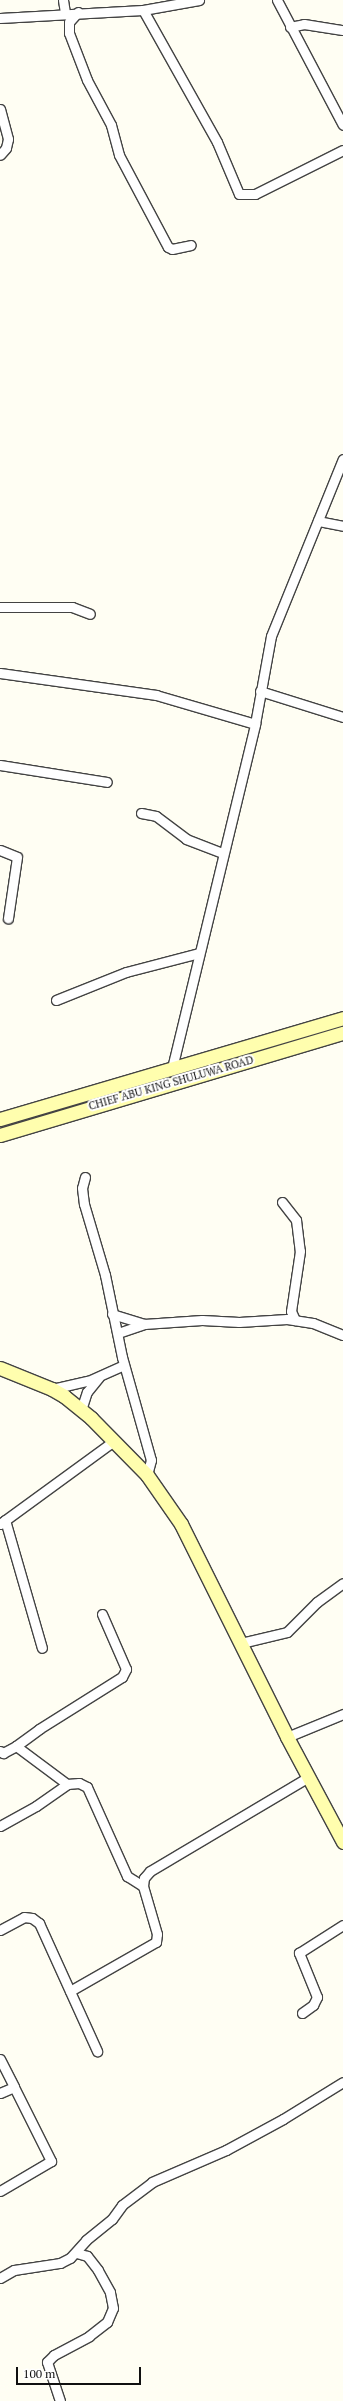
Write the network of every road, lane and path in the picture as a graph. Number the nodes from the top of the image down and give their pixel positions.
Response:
1 (63, 0) edge
2 (199, 0) edge
3 (277, 0) edge
4 (143, 10) junction
5 (78, 12) junction
6 (65, 13) junction
7 (0, 18) edge
8 (290, 27) junction
9 (343, 30) edge
10 (0, 109) edge
11 (343, 125) edge
12 (343, 150) edge
13 (0, 156) edge
14 (191, 245) dead end
15 (343, 459) edge
16 (318, 521) junction
17 (343, 526) edge
18 (0, 607) edge
19 (90, 614) dead end
20 (0, 673) edge
21 (260, 691) junction
22 (343, 717) edge
23 (255, 724) junction
24 (0, 765) edge
25 (107, 782) dead end
26 (141, 813) dead end
27 (0, 850) edge
28 (223, 853) junction
29 (8, 918) dead end
30 (199, 953) junction
31 (56, 1000) dead end
32 (343, 1018) edge
33 (343, 1033) edge
34 (172, 1068) junction
35 (0, 1119) edge
36 (0, 1135) edge
37 (85, 1177) dead end
38 (282, 1202) dead end
39 (112, 1314) junction
40 (293, 1315) junction
41 (144, 1324) junction
42 (118, 1333) junction
43 (343, 1335) edge
44 (124, 1365) junction
45 (0, 1368) edge
46 (99, 1377) junction
47 (52, 1388) junction
48 (81, 1410) junction
49 (114, 1441) junction
50 (147, 1474) junction
51 (2, 1522) edge
52 (343, 1583) edge
53 (102, 1614) dead end
54 (241, 1643) junction
55 (42, 1648) dead end
56 (343, 1714) edge
57 (287, 1737) junction
58 (16, 1746) junction
59 (0, 1751) edge
60 (308, 1777) junction
61 (67, 1784) junction
62 (0, 1826) edge
63 (343, 1842) edge
64 (143, 1886) junction
65 (343, 1925) edge
66 (0, 1930) edge
67 (70, 1991) junction
68 (302, 2013) dead end
69 (97, 2052) dead end
70 (0, 2059) edge
71 (343, 2082) edge
72 (14, 2087) junction
73 (0, 2093) edge
74 (0, 2191) edge
75 (77, 2252) junction
76 (1, 2274) edge
77 (60, 2401) edge

1 - 6 street
2 - 4 street
3 - 8 street
4 - 5 street
4 - 12 street
5 - 6 street
5 - 14 street
6 - 7 street
8 - 9 street
8 - 11 street
10 - 13 street
15 - 16 street
16 - 17 street
16 - 21 street
18 - 19 street
20 - 23 street
21 - 22 street
21 - 23 street
23 - 28 street
24 - 25 street
26 - 28 street
27 - 29 street
28 - 30 street
30 - 31 street
30 - 34 street
32 - 34 street
33 - 36 street, CHIEF ABU KING SHULUWA ROAD
34 - 35 street
37 - 39 street
38 - 40 street
39 - 41 street
39 - 42 street
40 - 41 street
40 - 43 street
41 - 42 street
42 - 44 street
44 - 46 street
44 - 50 street
45 - 47 street
46 - 47 street
46 - 48 street
47 - 48 street
48 - 49 street
49 - 50 street
49 - 51 street
50 - 54 street
51 - 55 street
52 - 54 street
53 - 58 street
54 - 57 street
56 - 57 street
57 - 60 street
58 - 59 street
58 - 61 street
60 - 63 street
60 - 64 street
61 - 62 street
61 - 64 street
64 - 67 street
65 - 68 street
66 - 67 street
67 - 69 street
70 - 72 street
71 - 75 street
72 - 73 street
72 - 74 street
75 - 76 street
75 - 77 street

